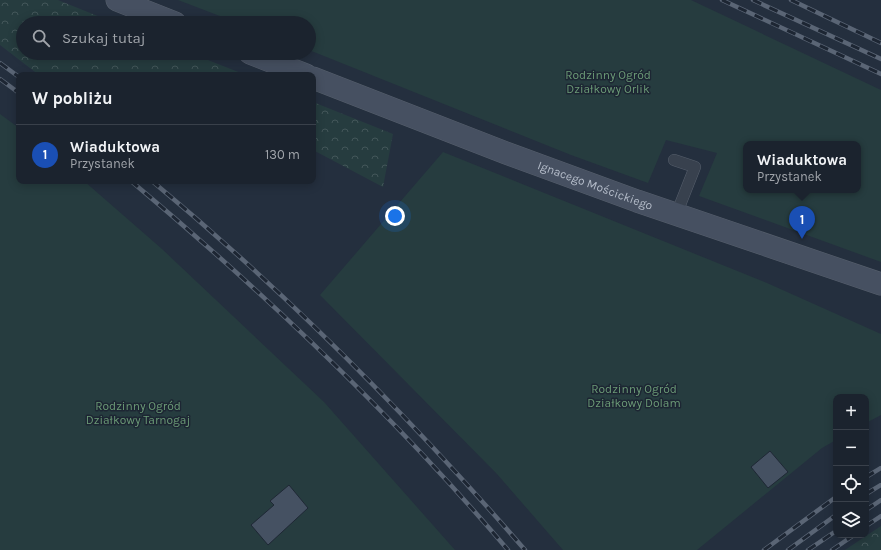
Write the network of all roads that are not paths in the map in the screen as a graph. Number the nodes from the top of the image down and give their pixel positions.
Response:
1 (117, 0) edge
2 (157, 16) edge
3 (268, 60) edge
4 (298, 72) edge
5 (316, 79) edge
6 (674, 160) dead end
7 (676, 215) junction
8 (881, 284) edge

1 - 2 street
3 - 4 street
5 - 7 street, Ignacego Mościckiego
6 - 7 lane
7 - 8 street, Ignacego Mościckiego

